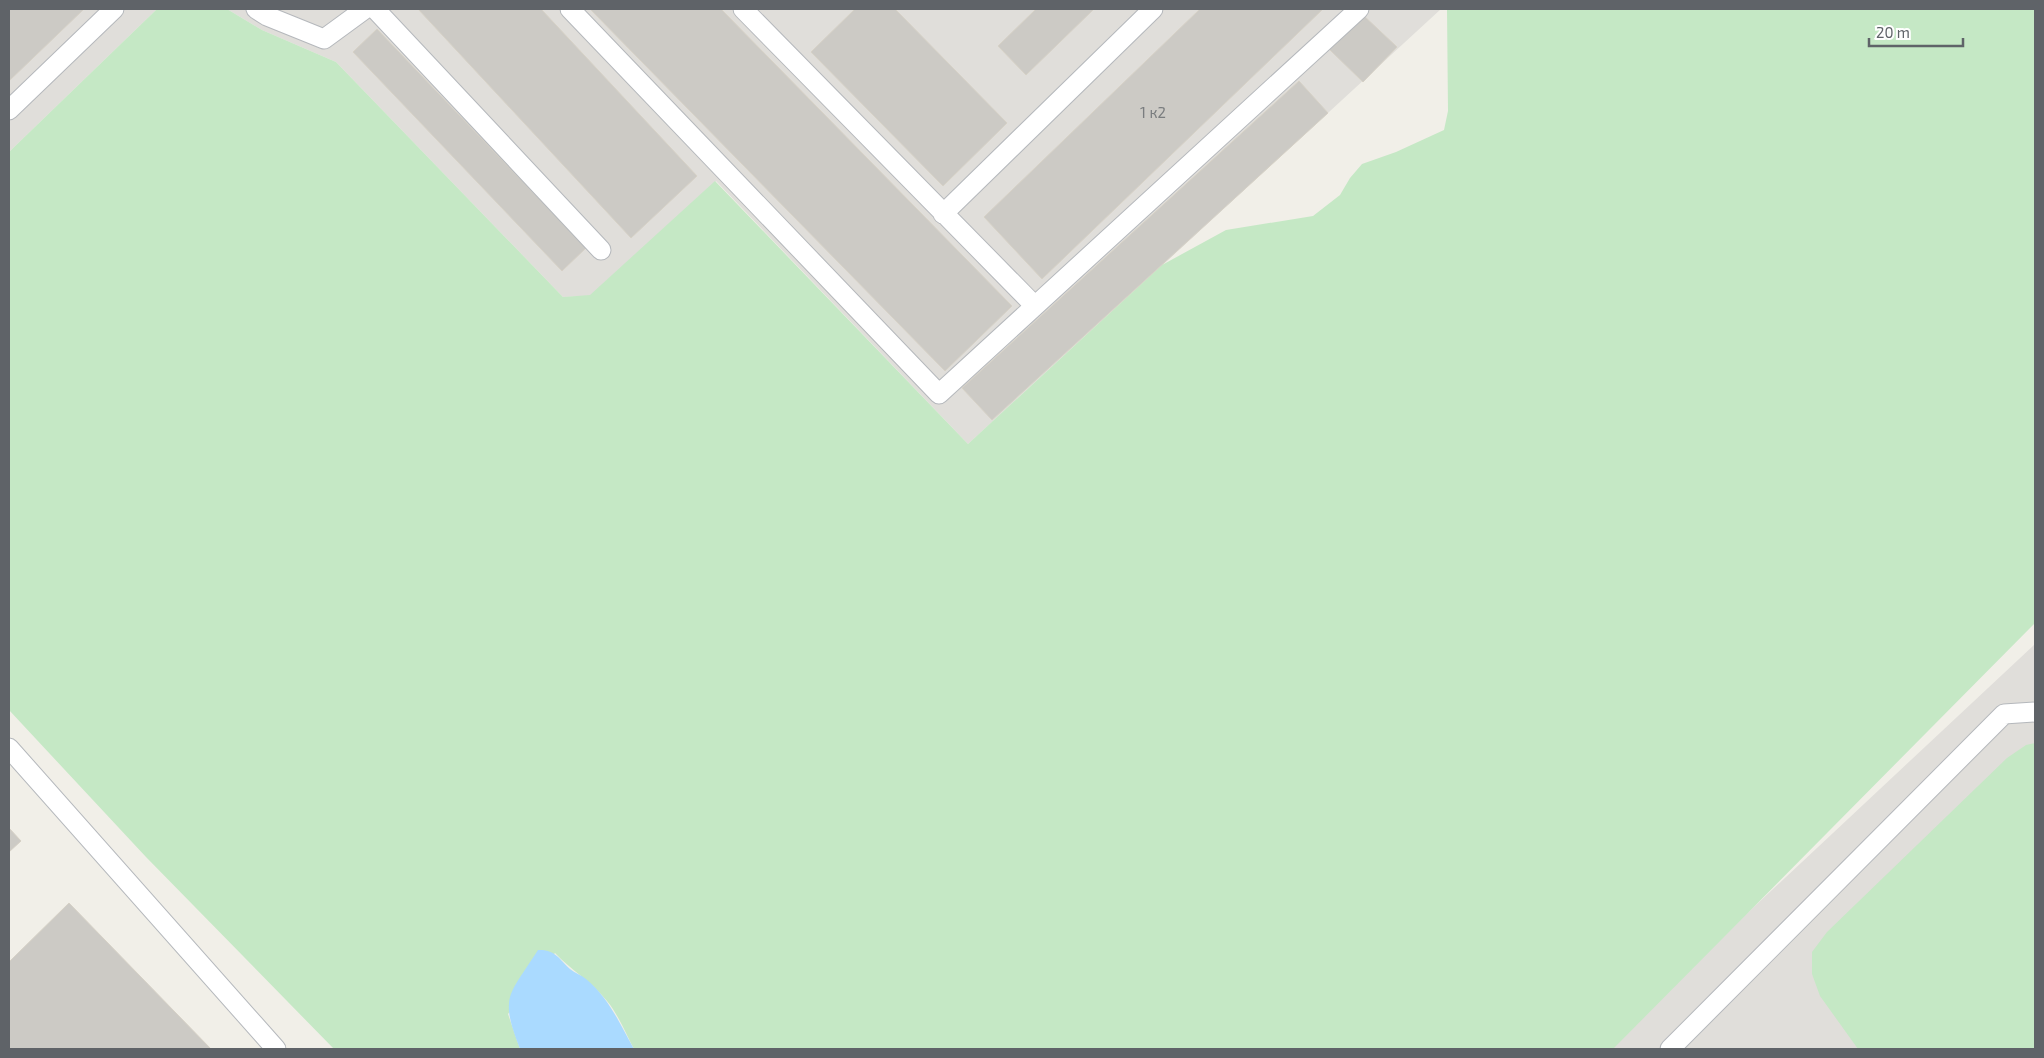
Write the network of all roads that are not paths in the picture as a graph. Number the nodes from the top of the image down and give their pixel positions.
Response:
1 (114, 9) edge
2 (256, 9) edge
3 (365, 9) edge
4 (375, 9) edge
5 (570, 9) edge
6 (743, 9) edge
7 (1153, 9) edge
8 (1359, 9) edge
9 (9, 110) edge
10 (943, 214) junction
11 (601, 250) dead end
12 (1034, 306) junction
13 (2035, 712) edge
14 (9, 748) edge
15 (276, 1049) edge
16 (1670, 1049) edge

1 - 9 lane
2 - 3 lane
4 - 11 lane
5 - 12 lane
6 - 10 lane
7 - 10 lane
8 - 12 lane
10 - 12 lane
13 - 16 lane
14 - 15 lane

